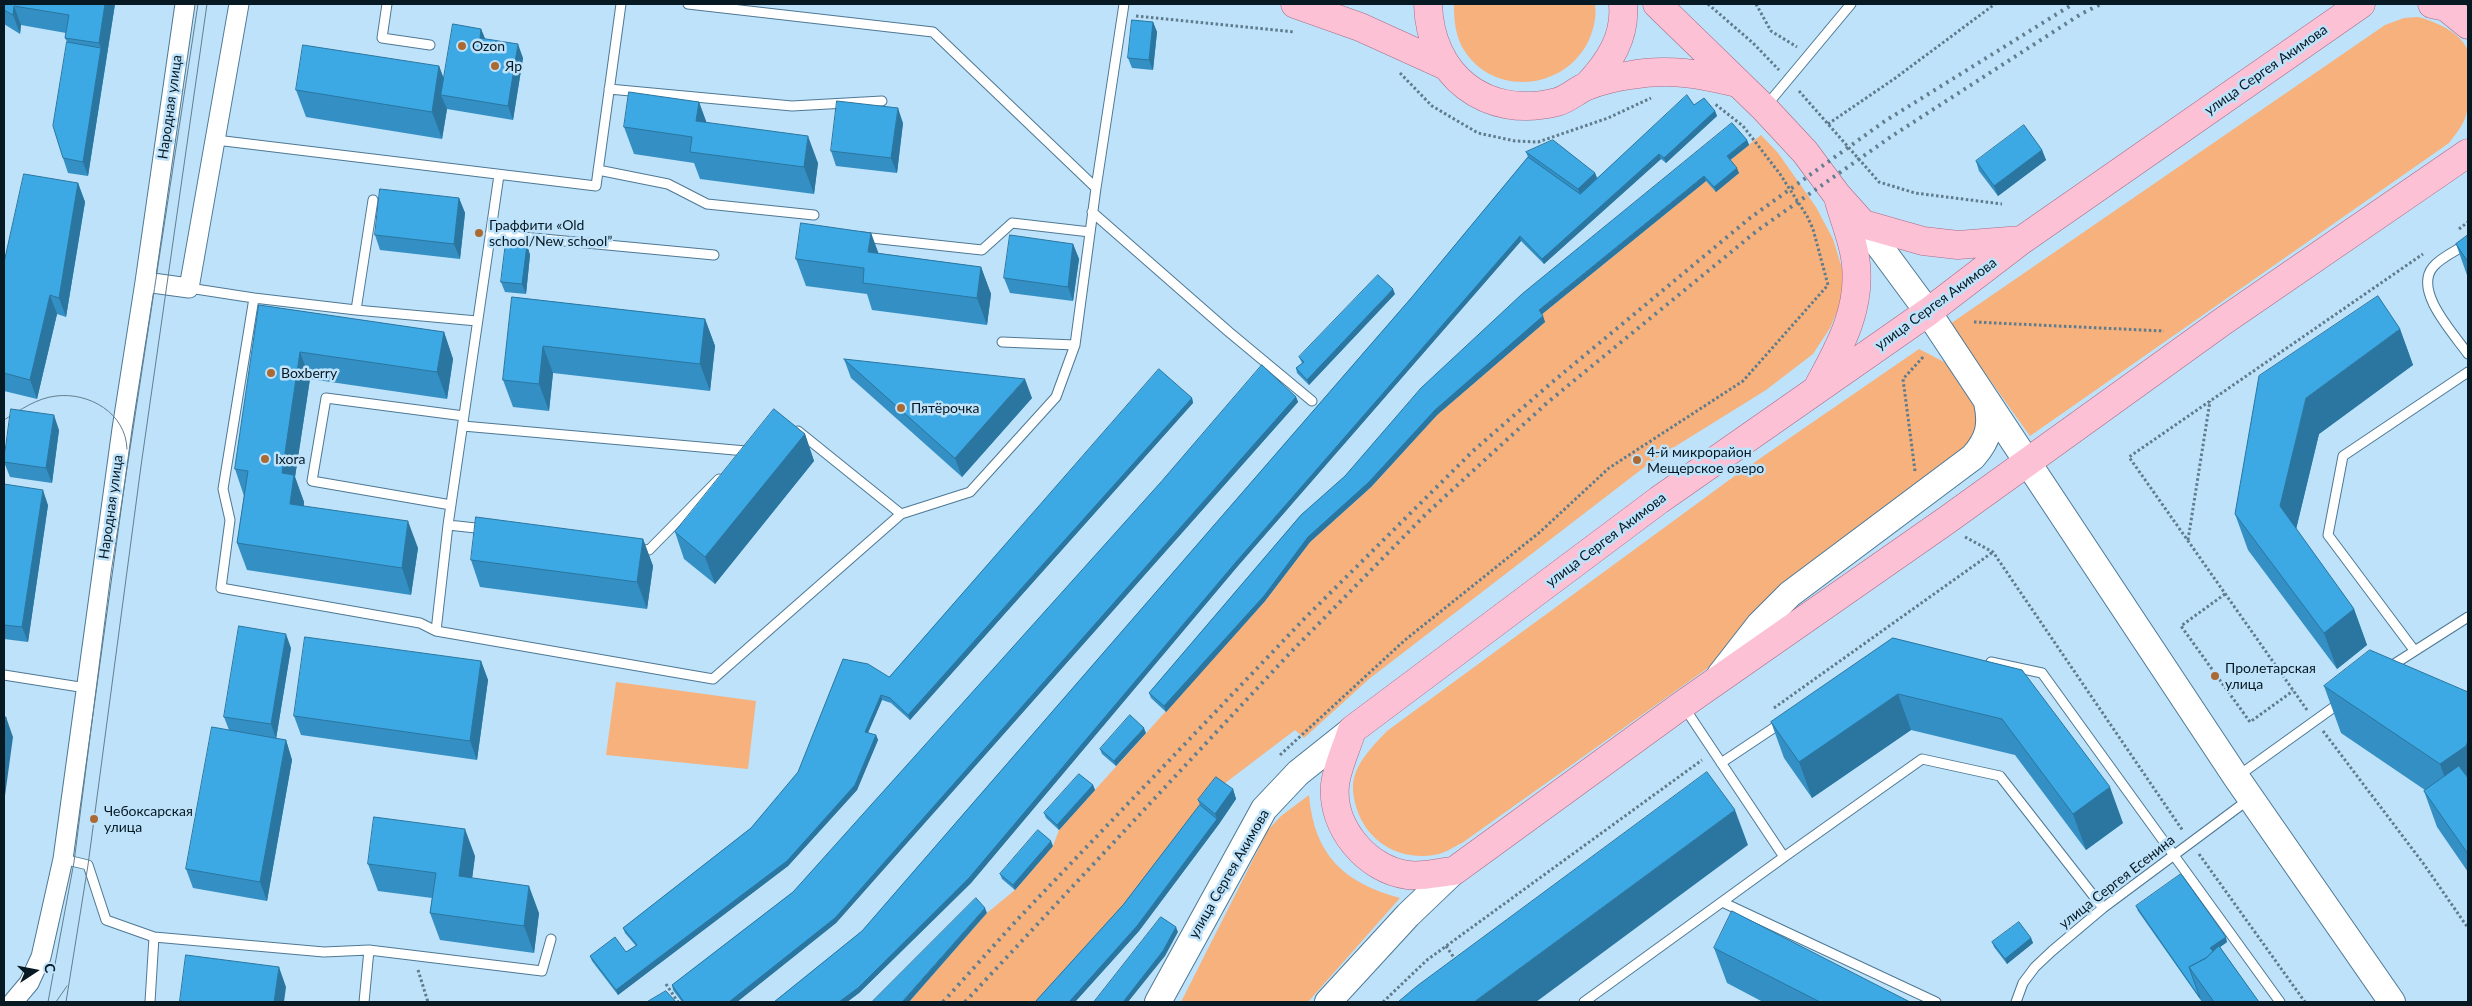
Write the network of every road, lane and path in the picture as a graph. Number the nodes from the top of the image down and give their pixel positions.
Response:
1 (184, 4) edge
2 (239, 4) edge
3 (387, 4) edge
4 (621, 4) edge
5 (688, 4) edge
6 (1124, 4) edge
7 (1295, 4) edge
8 (1428, 4) edge
9 (1623, 4) edge
10 (1657, 4) edge
11 (1708, 4) edge
12 (1756, 4) edge
13 (1851, 4) edge
14 (1995, 4) edge
15 (2361, 4) edge
16 (2432, 4) edge
17 (2468, 25) edge
18 (430, 45) dead end
19 (1811, 55) junction
20 (1446, 66) junction
21 (1789, 80) junction
22 (1738, 83) junction
23 (1587, 86) junction
24 (609, 89) junction
25 (882, 101) dead end
26 (1764, 108) junction
27 (1828, 124) junction
28 (216, 140) junction
29 (2468, 153) edge
30 (598, 170) junction
31 (499, 175) junction
32 (1096, 188) junction
33 (1837, 194) junction
34 (373, 200) dead end
35 (2002, 204) dead end
36 (1092, 212) junction
37 (814, 215) dead end
38 (2468, 222) edge
39 (1863, 224) junction
40 (1090, 232) junction
41 (2452, 233) dead end
42 (490, 234) junction
43 (852, 236) edge
44 (2022, 240) junction
45 (2468, 243) edge
46 (2428, 250) dead end
47 (714, 255) dead end
48 (145, 282) junction
49 (1828, 285) dead end
50 (189, 288) junction
51 (254, 298) junction
52 (356, 310) junction
53 (1928, 312) junction
54 (477, 320) junction
55 (1974, 322) dead end
56 (2164, 331) dead end
57 (1002, 342) dead end
58 (1075, 345) junction
59 (2468, 354) edge
60 (1924, 356) dead end
61 (2468, 372) edge
62 (1816, 391) junction
63 (1312, 401) dead end
64 (2210, 401) junction
65 (1987, 402) junction
66 (463, 421) junction
67 (788, 422) edge
68 (752, 444) edge
69 (746, 451) junction
70 (739, 458) edge
71 (2027, 462) junction
72 (725, 473) edge
73 (1916, 481) dead end
74 (451, 505) junction
75 (901, 514) junction
76 (448, 525) junction
77 (496, 531) edge
78 (1957, 533) dead end
79 (2188, 541) junction
80 (630, 548) edge
81 (1993, 552) junction
82 (2225, 594) junction
83 (2468, 617) edge
84 (436, 631) junction
85 (2414, 650) junction
86 (1985, 661) edge
87 (2383, 672) edge
88 (4, 675) edge
89 (1712, 686) junction
90 (86, 688) junction
91 (2293, 691) junction
92 (2352, 693) edge
93 (1682, 705) junction
94 (1770, 711) dead end
95 (1786, 719) edge
96 (2314, 721) junction
97 (1352, 730) junction
98 (1714, 751) junction
99 (1279, 756) dead end
100 (1721, 763) junction
101 (2243, 788) junction
102 (2191, 842) junction
103 (2172, 856) junction
104 (1784, 857) junction
105 (63, 859) junction
106 (1454, 871) junction
107 (1722, 902) junction
108 (2103, 908) junction
109 (2468, 928) edge
110 (154, 937) junction
111 (552, 940) dead end
112 (1446, 946) junction
113 (369, 950) junction
114 (413, 955) junction
115 (1460, 968) edge
116 (666, 984) dead end
117 (13, 1002) edge
118 (150, 1002) edge
119 (364, 1002) edge
120 (428, 1002) edge
121 (678, 1002) edge
122 (1158, 1002) edge
123 (1328, 1002) edge
124 (1383, 1002) edge
125 (1584, 1002) edge
126 (1936, 1002) edge
127 (2016, 1002) edge
128 (2280, 1002) edge
129 (2305, 1002) edge
130 (2392, 1002) edge

1 - 48 street, Народная улица
2 - 28 street
3 - 18 lane
4 - 24 lane
5 - 32 lane
6 - 32 lane
7 - 20 main road
8 - 20 main road
9 - 23 main road
10 - 22 main road
11 - 21 path
12 - 19 path
13 - 19 lane
14 - 27 path
15 - 44 main road, улица Сергея Акимова
16 - 17 main road
19 - 21 lane
20 - 23 main road
21 - 26 lane
21 - 27 path
22 - 23 main road
22 - 26 main road
24 - 25 lane
24 - 30 lane
26 - 33 main road
27 - 35 path
28 - 31 lane
28 - 50 street
29 - 71 main road
30 - 31 lane
30 - 37 lane
31 - 42 lane
32 - 36 lane
33 - 39 main road
33 - 62 main road
34 - 52 lane
36 - 40 lane
36 - 63 lane
38 - 41 path
39 - 44 main road
39 - 53 main road
40 - 43 lane
40 - 58 lane
42 - 47 lane
42 - 54 lane
44 - 53 main road, улица Сергея Акимова
45 - 59 lane
46 - 64 path
48 - 50 street
48 - 90 street, Народная улица
49 - 99 path
50 - 51 lane
51 - 52 lane
51 - 84 lane
52 - 54 lane
53 - 62 main road, улица Сергея Акимова
53 - 65 main road
54 - 66 lane
55 - 56 path
57 - 58 lane
58 - 75 lane
60 - 73 path
61 - 85 lane
62 - 97 main road, улица Сергея Акимова
64 - 79 path
64 - 79 path
65 - 71 main road
65 - 89 main road
66 - 69 lane
66 - 74 lane
66 - 74 lane
67 - 75 lane
68 - 69 lane
69 - 70 lane
71 - 89 main road
71 - 101 main road
72 - 80 lane
74 - 76 lane
75 - 84 lane
76 - 77 lane
76 - 84 lane
78 - 81 path
79 - 82 path
81 - 94 path
81 - 102 path
82 - 91 path
82 - 91 path
83 - 85 lane
85 - 87 lane
86 - 103 lane
88 - 90 lane
89 - 93 main road
90 - 105 street, Народная улица
91 - 96 path
92 - 96 lane, улица Сергея Есенина
93 - 98 lane
93 - 106 main road
95 - 100 lane
96 - 101 lane, улица Сергея Есенина
96 - 109 path
97 - 106 main road
97 - 122 main road, улица Сергея Акимова
98 - 100 lane
98 - 112 path
100 - 104 lane
101 - 102 lane, улица Сергея Есенина
101 - 130 main road
102 - 103 lane, улица Сергея Есенина
102 - 129 path
103 - 108 lane, улица Сергея Есенина
103 - 128 lane
104 - 107 lane
104 - 108 lane
105 - 110 lane
105 - 117 street, Народная улица
106 - 123 main road
107 - 125 lane
107 - 126 lane
108 - 127 lane, улица Сергея Есенина
110 - 113 lane
110 - 118 lane
111 - 114 lane
112 - 115 path
112 - 124 path
113 - 114 lane
113 - 119 lane
114 - 120 path
116 - 121 path

